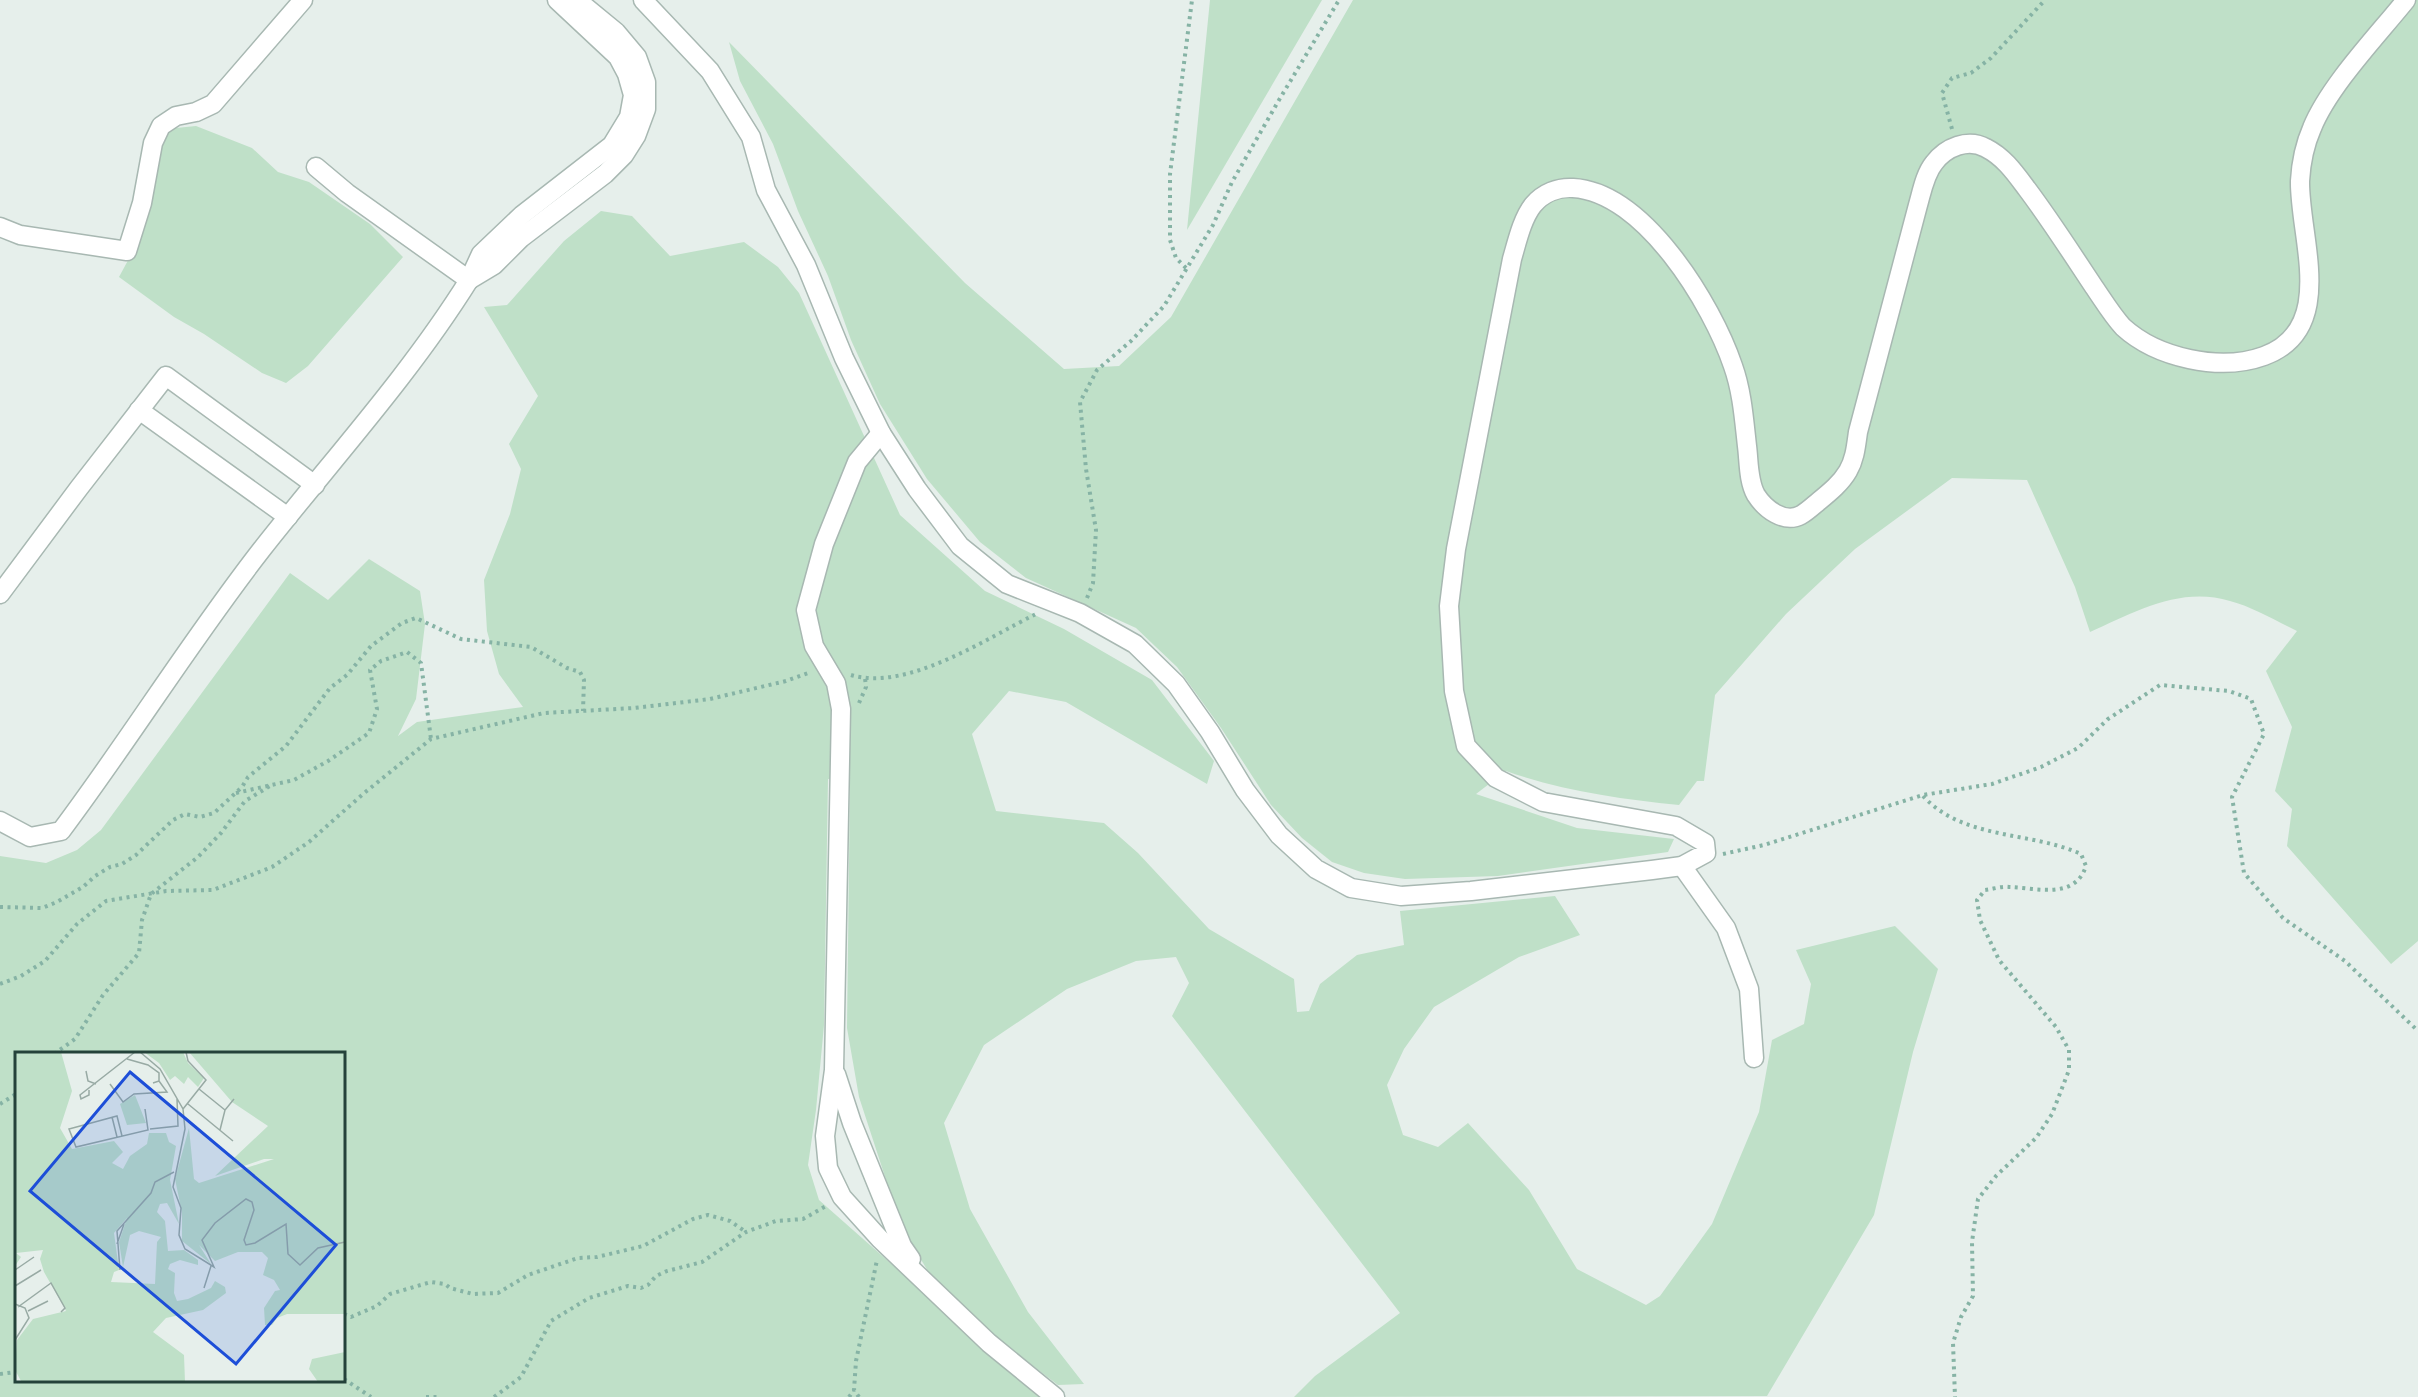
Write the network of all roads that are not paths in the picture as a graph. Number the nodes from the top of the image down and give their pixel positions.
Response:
1 (303, 0) edge
2 (557, 0) edge
3 (576, 0) edge
4 (644, 0) edge
5 (2406, 0) edge
6 (618, 150) junction
7 (316, 167) dead end
8 (0, 227) edge
9 (469, 279) junction
10 (139, 410) junction
11 (880, 433) junction
12 (315, 485) junction
13 (288, 517) junction
14 (0, 594) edge
15 (0, 821) edge
16 (1682, 866) junction
17 (1754, 1058) dead end
18 (834, 1070) junction
19 (925, 1281) junction
20 (1055, 1397) edge

1 - 8 street
2 - 6 street
3 - 6 street
4 - 11 street
5 - 16 street
6 - 9 street
7 - 9 street
9 - 12 street
10 - 12 street
10 - 13 street
10 - 14 street
11 - 16 street
11 - 18 street
12 - 13 street
13 - 15 street
16 - 17 street
18 - 19 street
18 - 19 street
19 - 20 street

